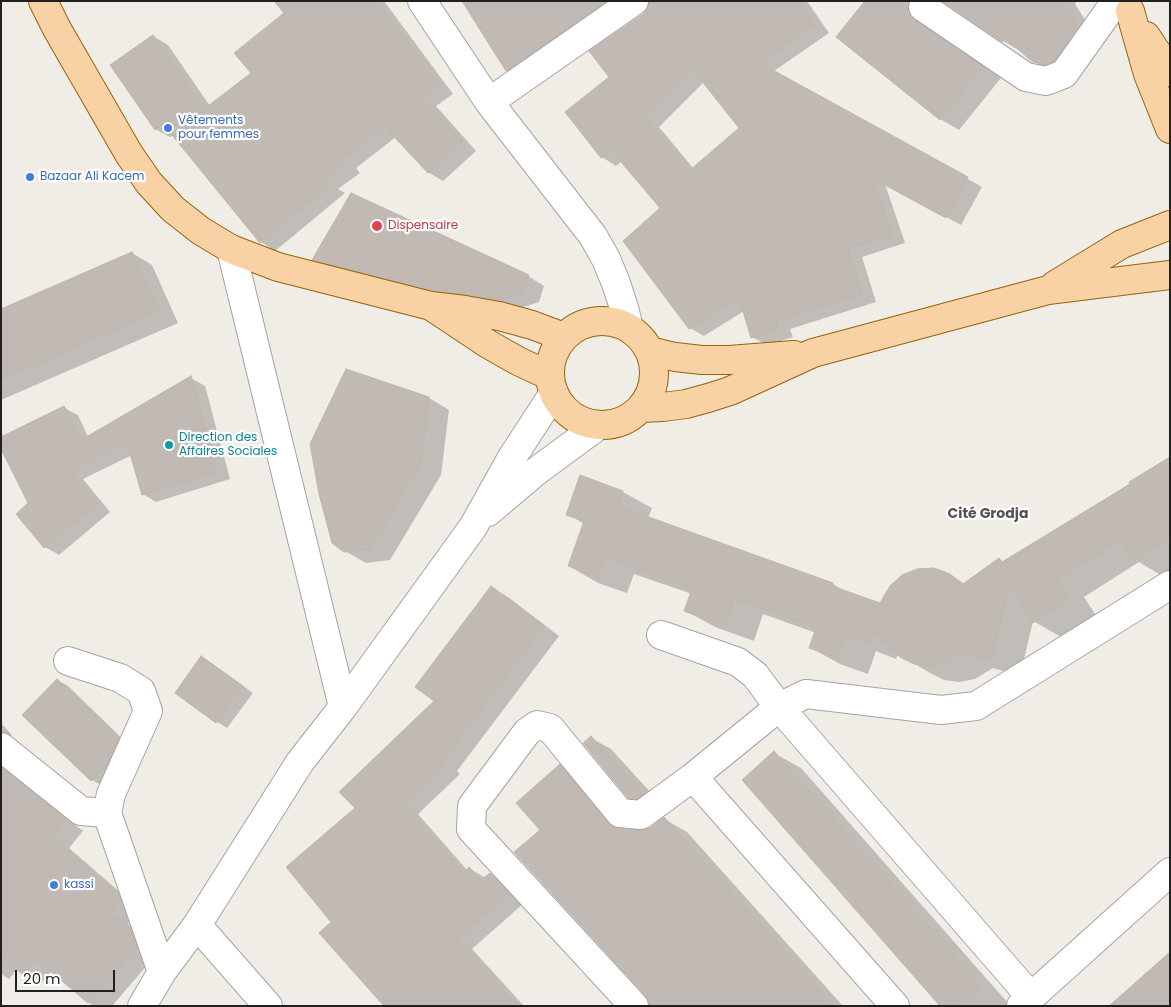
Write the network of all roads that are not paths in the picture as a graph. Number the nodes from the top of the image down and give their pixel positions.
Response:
1 (43, 1) edge
2 (422, 1) edge
3 (634, 1) edge
4 (1123, 5) edge
5 (923, 7) dead end
6 (1170, 72) edge
7 (489, 102) junction
8 (1170, 129) edge
9 (1170, 225) edge
10 (231, 249) junction
11 (1170, 275) edge
12 (1048, 290) junction
13 (431, 306) junction
14 (629, 328) junction
15 (564, 336) junction
16 (650, 351) junction
17 (812, 353) junction
18 (552, 385) junction
19 (641, 408) junction
20 (599, 425) junction
21 (473, 527) junction
22 (1170, 585) edge
23 (661, 635) dead end
24 (68, 661) dead end
25 (779, 706) junction
26 (343, 707) junction
27 (1, 747) edge
28 (694, 777) junction
29 (107, 813) junction
30 (1170, 872) edge
31 (197, 925) junction
32 (162, 972) junction
33 (1026, 1001) edge
34 (883, 1002) edge
35 (142, 1006) edge
36 (268, 1006) edge
37 (634, 1006) edge

1 - 10 main road
2 - 7 street
3 - 7 street
4 - 5 street
4 - 6 main road
4 - 8 main road
7 - 14 street
9 - 12 main road
10 - 13 main road
10 - 26 street
11 - 12 main road
12 - 17 main road
13 - 15 main road
13 - 18 main road
14 - 15 main road
14 - 16 main road
15 - 18 main road
16 - 17 main road
16 - 19 main road
17 - 19 main road
18 - 20 main road
18 - 21 street
19 - 20 main road
20 - 21 street
21 - 26 street
22 - 25 street
23 - 25 street
24 - 29 street
25 - 28 street
25 - 33 street
26 - 31 street
27 - 29 street
28 - 34 street
28 - 37 street
29 - 32 street
30 - 33 street
31 - 32 street
31 - 36 street
32 - 35 street

